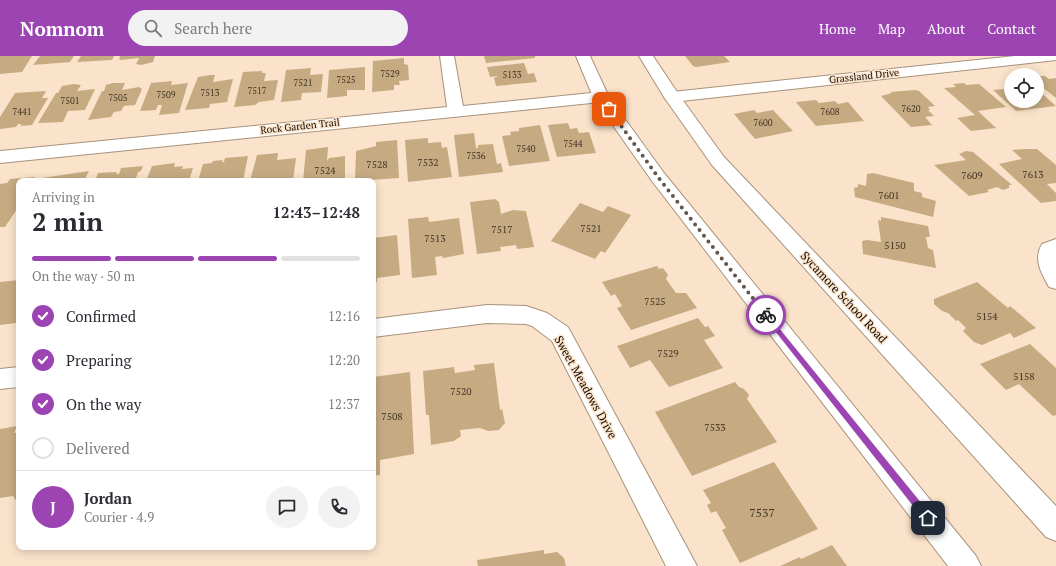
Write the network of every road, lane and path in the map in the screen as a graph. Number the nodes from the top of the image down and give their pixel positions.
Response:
1 (447, 56) edge
2 (582, 56) edge
3 (646, 56) edge
4 (1056, 56) edge
5 (601, 97) junction
6 (672, 97) junction
7 (456, 111) junction
8 (0, 157) edge
9 (1056, 246) edge
10 (1056, 281) edge
11 (376, 328) edge
12 (16, 377) edge
13 (0, 379) edge
14 (1056, 527) edge
15 (682, 566) edge
16 (966, 566) edge

1 - 7 street
2 - 5 street
3 - 6 street, Sycamore School Road
4 - 6 street, Grassland Drive
5 - 7 street, Rock Garden Trail
5 - 16 street
6 - 14 street, Sycamore School Road
7 - 8 street, Rock Garden Trail
9 - 10 street
11 - 15 street, Sweet Meadows Drive
12 - 13 street

